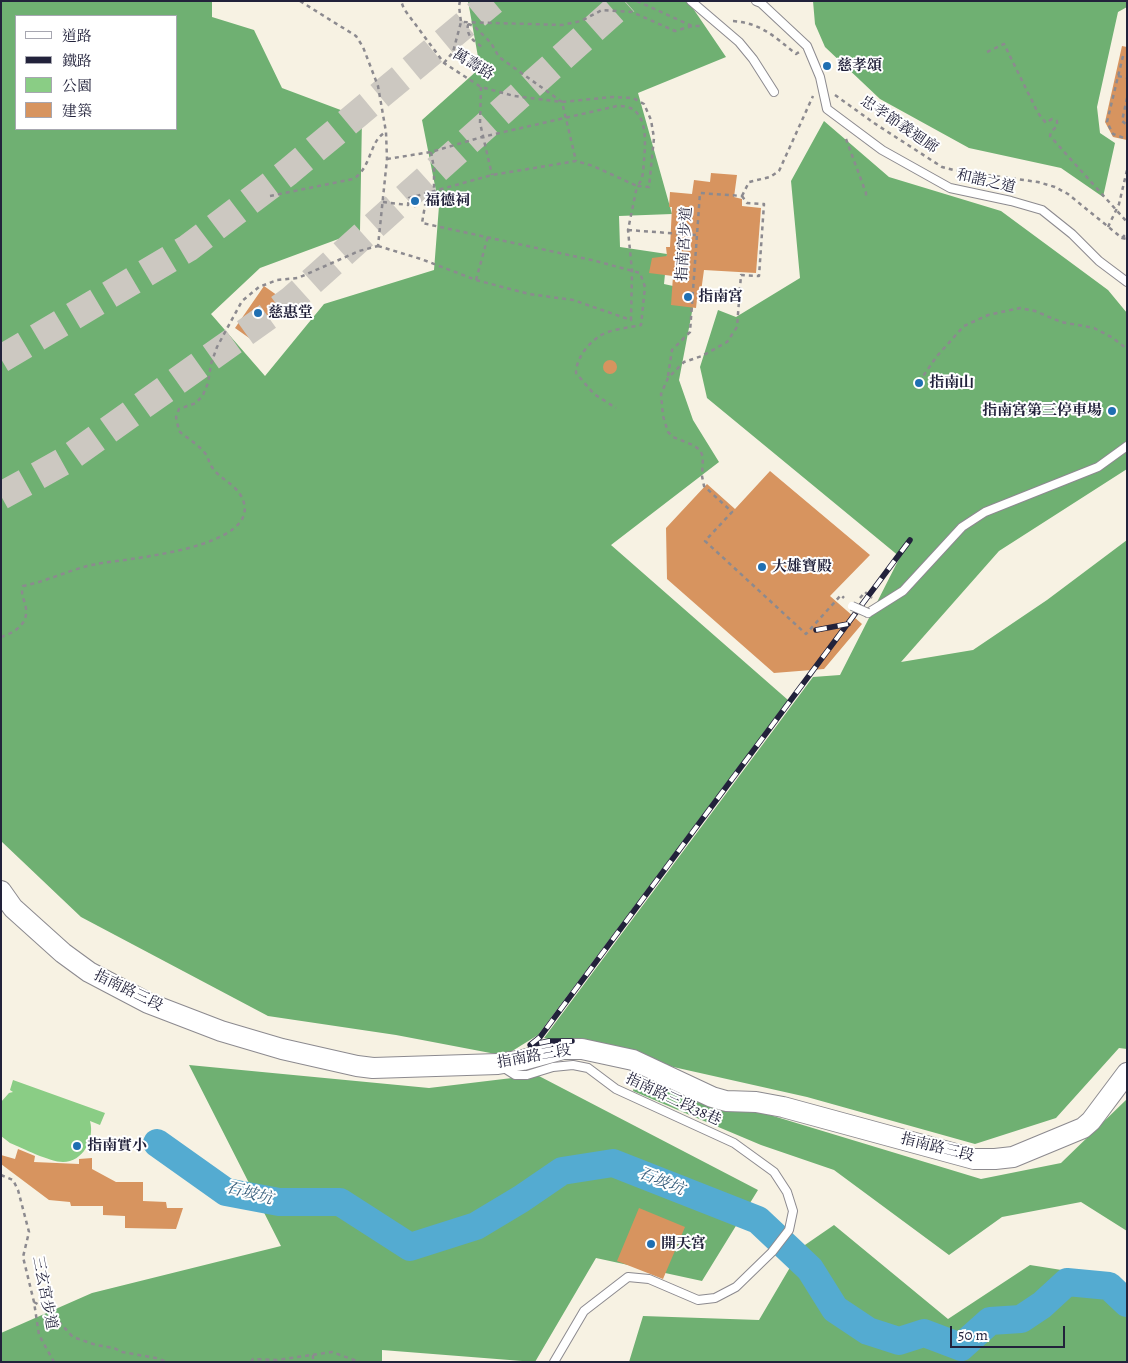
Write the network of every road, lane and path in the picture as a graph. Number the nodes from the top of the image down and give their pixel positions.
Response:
1 (300, 1) edge
2 (401, 1) edge
3 (460, 1) edge
4 (637, 1) edge
5 (691, 1) edge
6 (756, 1) edge
7 (461, 22) junction
8 (715, 23) junction
9 (468, 24) junction
10 (692, 26) junction
11 (807, 46) junction
12 (482, 47) dead end
13 (987, 52) dead end
14 (1123, 56) dead end
15 (444, 63) junction
16 (1118, 76) junction
17 (1127, 78) edge
18 (481, 87) junction
19 (822, 88) junction
20 (774, 92) dead end
21 (1127, 98) edge
22 (562, 102) junction
23 (565, 118) junction
24 (839, 118) junction
25 (1127, 125) edge
26 (386, 132) junction
27 (482, 137) junction
28 (1127, 139) edge
29 (431, 152) junction
30 (388, 159) junction
31 (576, 161) junction
32 (1127, 170) edge
33 (492, 176) junction
34 (637, 186) junction
35 (434, 191) junction
36 (427, 194) junction
37 (270, 196) dead end
38 (742, 196) junction
39 (866, 199) dead end
40 (383, 202) junction
41 (1127, 222) edge
42 (1108, 227) junction
43 (628, 230) junction
44 (1127, 233) edge
45 (697, 235) junction
46 (488, 236) junction
47 (1122, 238) junction
48 (1127, 239) edge
49 (378, 246) junction
50 (632, 271) junction
51 (476, 280) junction
52 (1127, 282) edge
53 (1127, 349) edge
54 (668, 378) junction
55 (919, 382) dead end
56 (616, 408) dead end
57 (1127, 446) edge
58 (880, 605) junction
59 (852, 606) junction
60 (1, 637) edge
61 (1, 891) edge
62 (498, 1064) junction
63 (1127, 1073) edge
64 (1, 1175) edge
65 (34, 1302) junction
66 (313, 1355) junction
67 (54, 1362) edge
68 (168, 1362) edge
69 (251, 1362) edge
70 (313, 1362) edge
71 (360, 1362) edge
72 (554, 1362) edge

1 - 26 path
2 - 15 path, 萬壽路
3 - 7 path
4 - 10 path
5 - 8 lane
6 - 11 lane
7 - 9 path
7 - 10 path
7 - 15 path
8 - 10 path
8 - 11 path
8 - 20 lane
9 - 12 path
9 - 22 path
11 - 19 lane, 和諧之道
13 - 41 path
14 - 16 path
15 - 18 path, 萬壽路
16 - 17 path
16 - 28 path
18 - 22 path, 萬壽路
18 - 27 path
19 - 24 lane, 和諧之道
19 - 38 path
19 - 42 path, 忠孝節義迴廊
21 - 25 path
22 - 23 path
22 - 34 path, 萬壽路
23 - 27 path
23 - 31 path
23 - 34 path
24 - 39 path
24 - 52 lane, 和諧之道
26 - 30 path
26 - 37 path
27 - 29 path
27 - 33 path
29 - 30 path
29 - 35 path
30 - 40 path
31 - 33 path
31 - 34 path
32 - 42 path, bridge
33 - 35 path
34 - 43 path
35 - 36 path
36 - 40 path
36 - 46 path
38 - 45 path, 指南宮步道
38 - 54 path, 指南宮步道
40 - 49 path
42 - 47 path, 忠孝節義迴廊
43 - 45 path
43 - 50 path
44 - 47 path
45 - 54 path, 指南宮步道
46 - 50 path
46 - 51 path
47 - 48 path
49 - 51 path
49 - 60 path
50 - 51 path
50 - 56 path
53 - 55 path
54 - 59 path, 指南宮步道
57 - 58 lane
58 - 59 lane, bridge
58 - 59 path
61 - 62 street, 指南路三段
62 - 63 street, 指南路三段
62 - 72 lane, 指南路三段38巷
64 - 65 path, 三玄宮步道
65 - 67 path, 三玄宮步道
65 - 68 path
66 - 69 path
66 - 70 path
66 - 71 path

